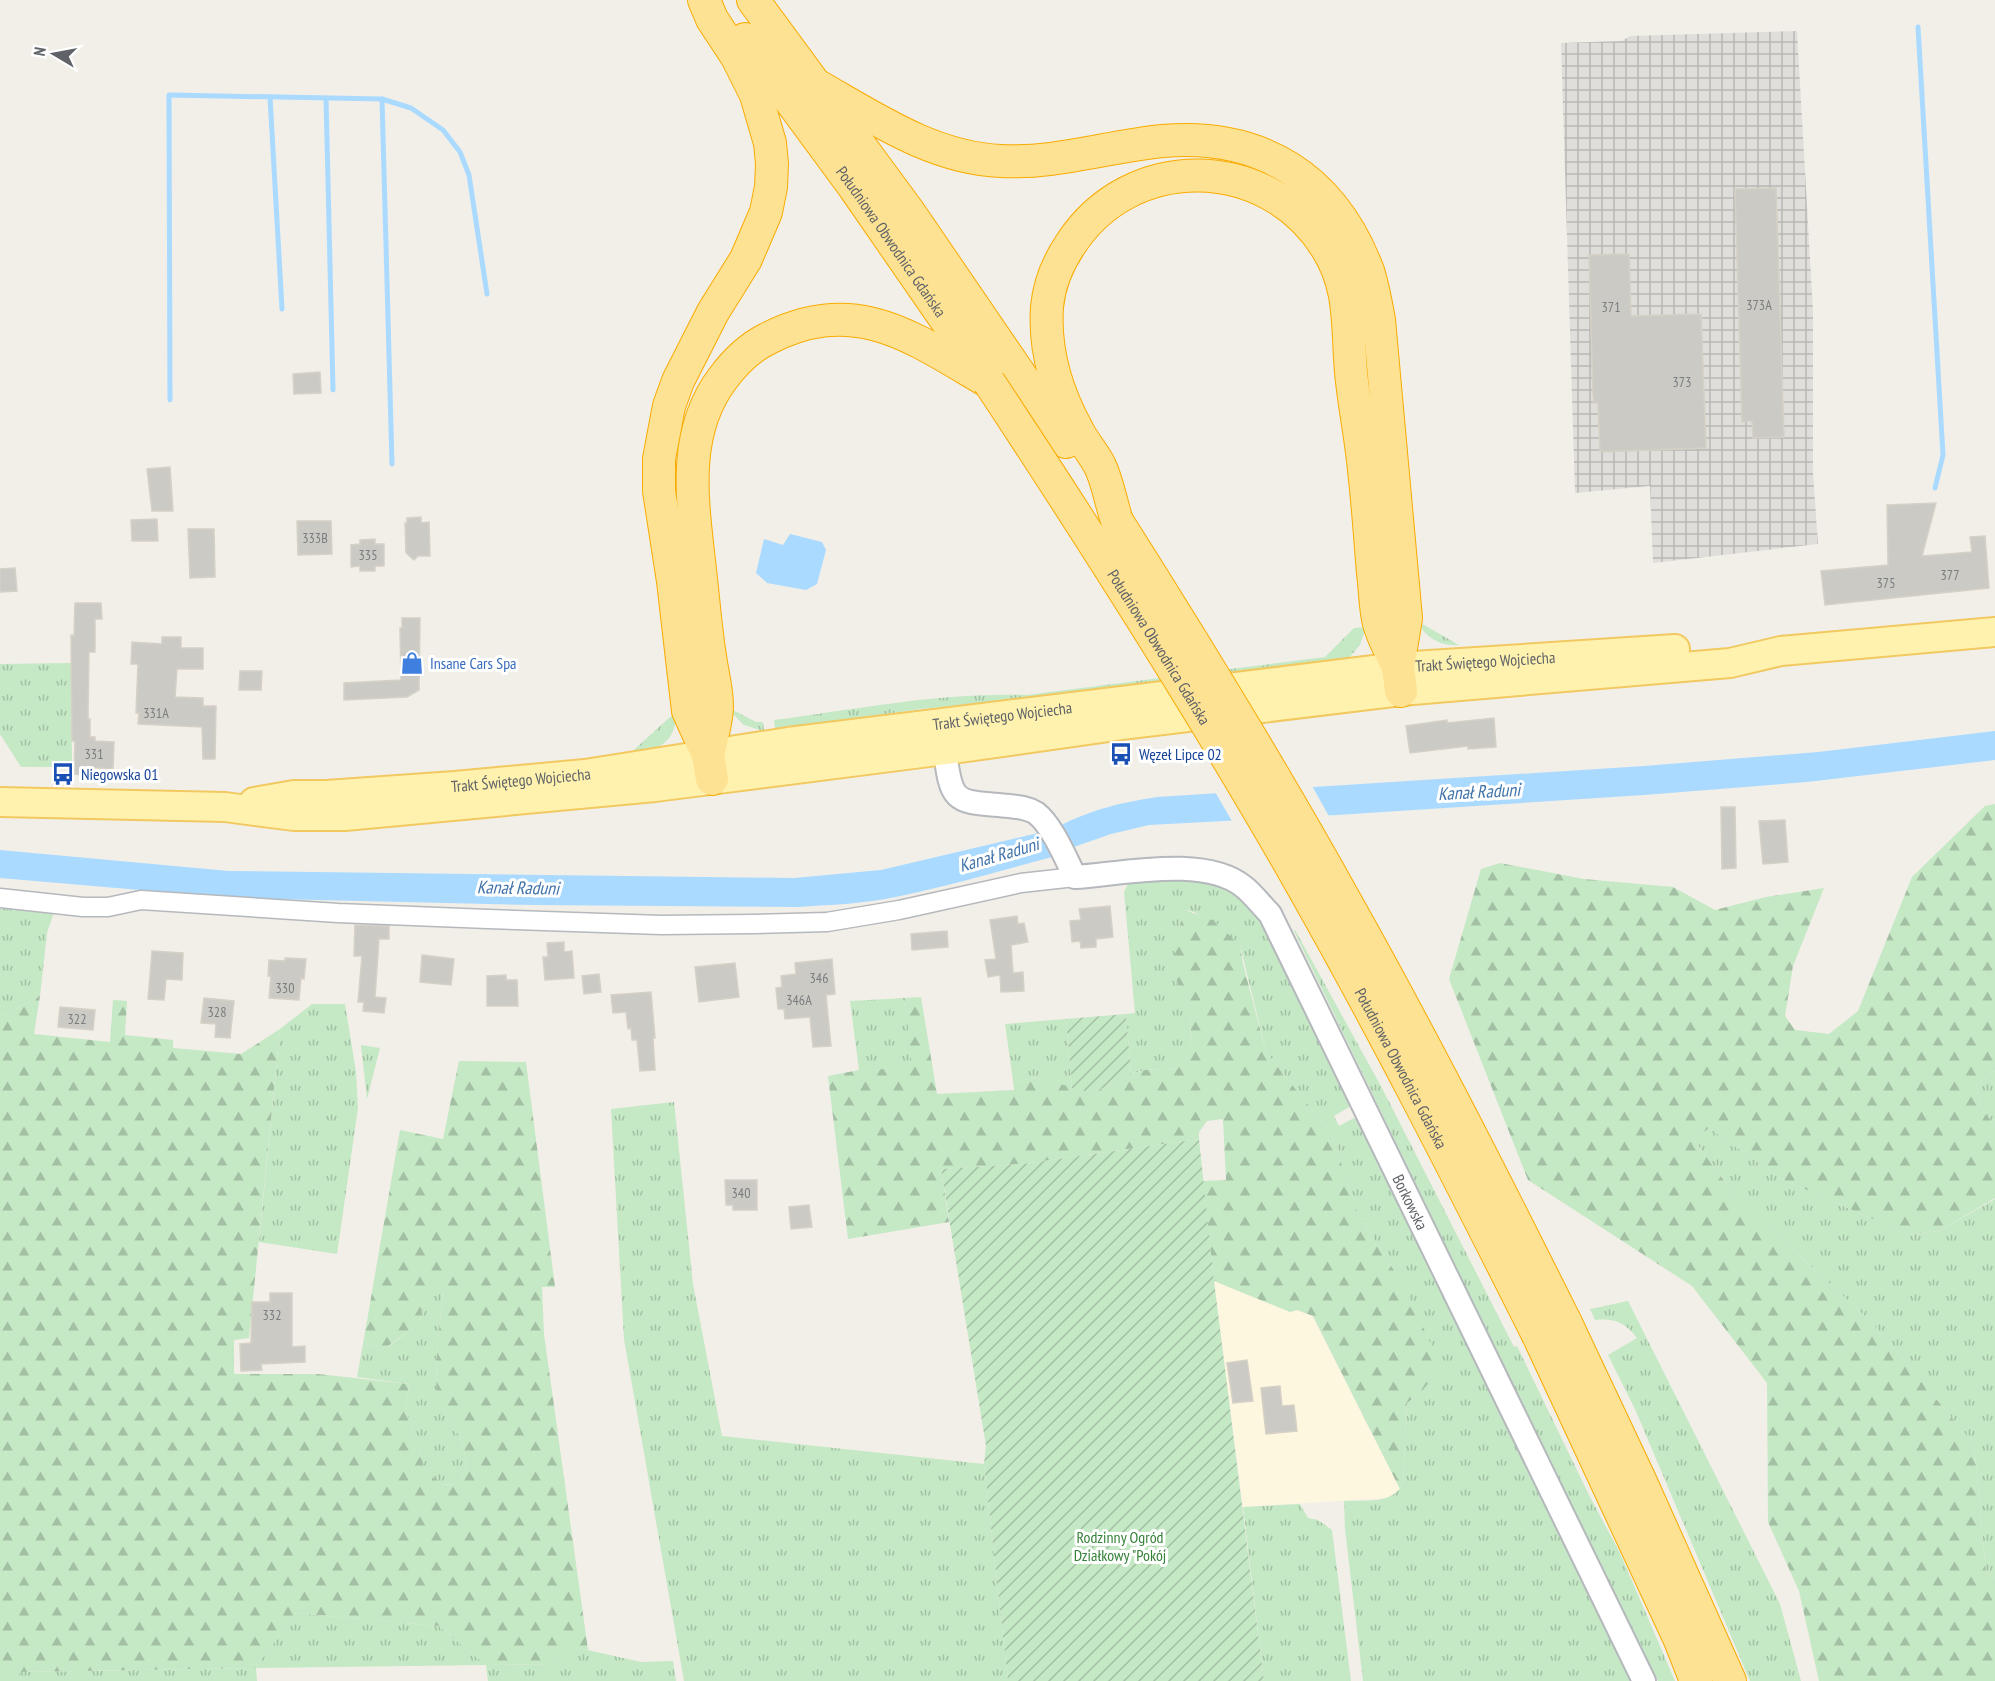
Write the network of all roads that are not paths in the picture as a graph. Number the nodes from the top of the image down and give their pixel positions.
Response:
1 (704, 0) edge
2 (716, 0) edge
3 (753, 0) edge
4 (818, 86) junction
5 (989, 382) junction
6 (1380, 489) junction
7 (1117, 521) junction
8 (1995, 632) edge
9 (696, 657) junction
10 (1399, 679) junction
11 (945, 750) junction
12 (710, 767) junction
13 (0, 802) edge
14 (1071, 869) junction
15 (0, 898) edge
16 (1552, 1328) junction
17 (1644, 1681) edge
18 (1696, 1681) edge
19 (1730, 1681) edge

1 - 9 highway
2 - 5 highway, Południowa Obwodnica Gdańska
3 - 4 highway, Południowa Obwodnica Gdańska
4 - 6 highway
4 - 7 highway, Południowa Obwodnica Gdańska
5 - 9 highway
5 - 16 highway, Południowa Obwodnica Gdańska, bridge
6 - 7 highway
6 - 10 highway
7 - 16 highway, Południowa Obwodnica Gdańska, bridge
8 - 10 main road, Trakt Świętego Wojciecha
9 - 12 highway
10 - 11 main road, Trakt Świętego Wojciecha
10 - 12 main road, Trakt Świętego Wojciecha
11 - 12 main road, Trakt Świętego Wojciecha
11 - 14 street, Trakt Świętego Wojciecha
12 - 13 main road, Trakt Świętego Wojciecha
14 - 15 street
14 - 17 street, Borkowska
16 - 18 highway
16 - 19 highway

